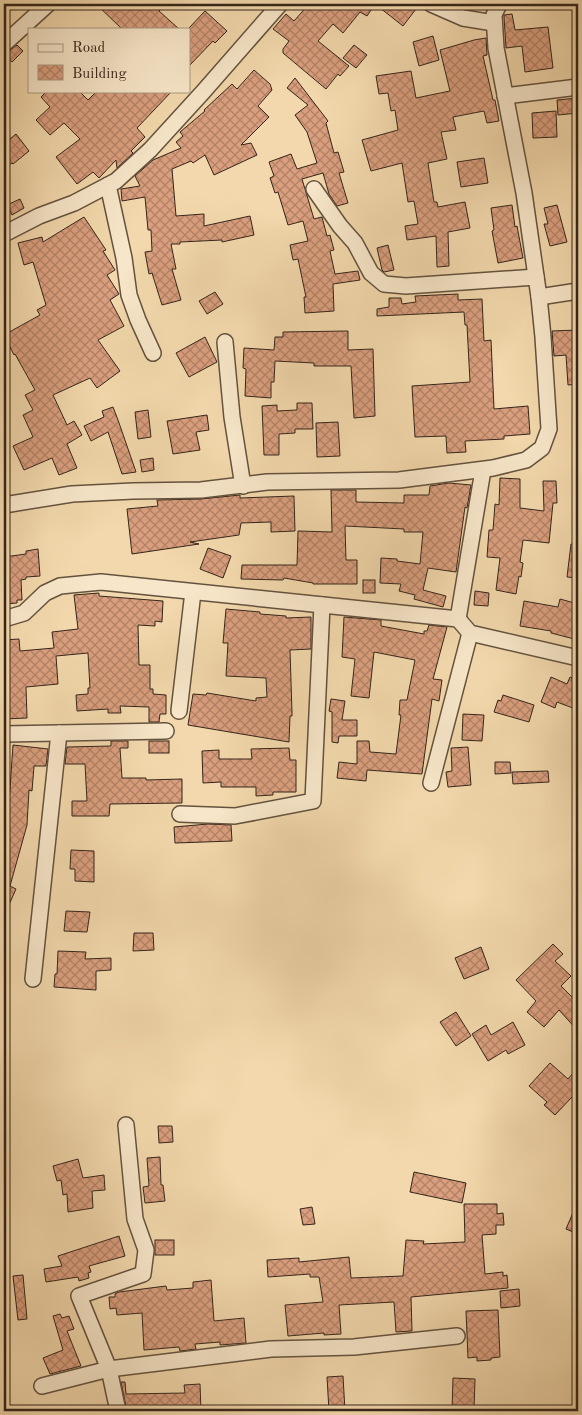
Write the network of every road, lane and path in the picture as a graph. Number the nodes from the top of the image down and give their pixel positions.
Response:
1 (48, 4) edge
2 (280, 4) edge
3 (430, 4) edge
4 (498, 4) edge
5 (494, 22) junction
6 (4, 44) edge
7 (578, 87) edge
8 (505, 96) junction
9 (108, 185) junction
10 (314, 189) dead end
11 (4, 234) edge
12 (536, 277) junction
13 (578, 292) edge
14 (539, 297) junction
15 (225, 342) dead end
16 (153, 353) dead end
17 (483, 470) junction
18 (243, 486) junction
19 (4, 505) edge
20 (194, 592) junction
21 (322, 605) junction
22 (4, 619) edge
23 (458, 619) junction
24 (470, 633) junction
25 (578, 658) edge
26 (179, 711) dead end
27 (166, 731) dead end
28 (59, 733) junction
29 (4, 734) edge
30 (431, 784) dead end
31 (180, 814) dead end
32 (33, 979) dead end
33 (126, 1125) dead end
34 (457, 1336) dead end
35 (109, 1369) junction
36 (42, 1386) dead end
37 (118, 1411) edge

1 - 6 street
2 - 9 street
3 - 5 street
4 - 5 street
5 - 8 street
7 - 8 street
8 - 12 street
9 - 11 street
9 - 16 street
10 - 12 street
12 - 14 street
13 - 14 street
14 - 17 street
15 - 18 street
17 - 18 street
17 - 23 street
18 - 19 street
20 - 21 street
20 - 22 street
20 - 26 street
21 - 23 street
21 - 31 street
23 - 24 street
24 - 25 street
24 - 30 street
27 - 28 street
28 - 29 street
28 - 32 street
33 - 35 street
34 - 35 street
35 - 36 street
35 - 37 street

